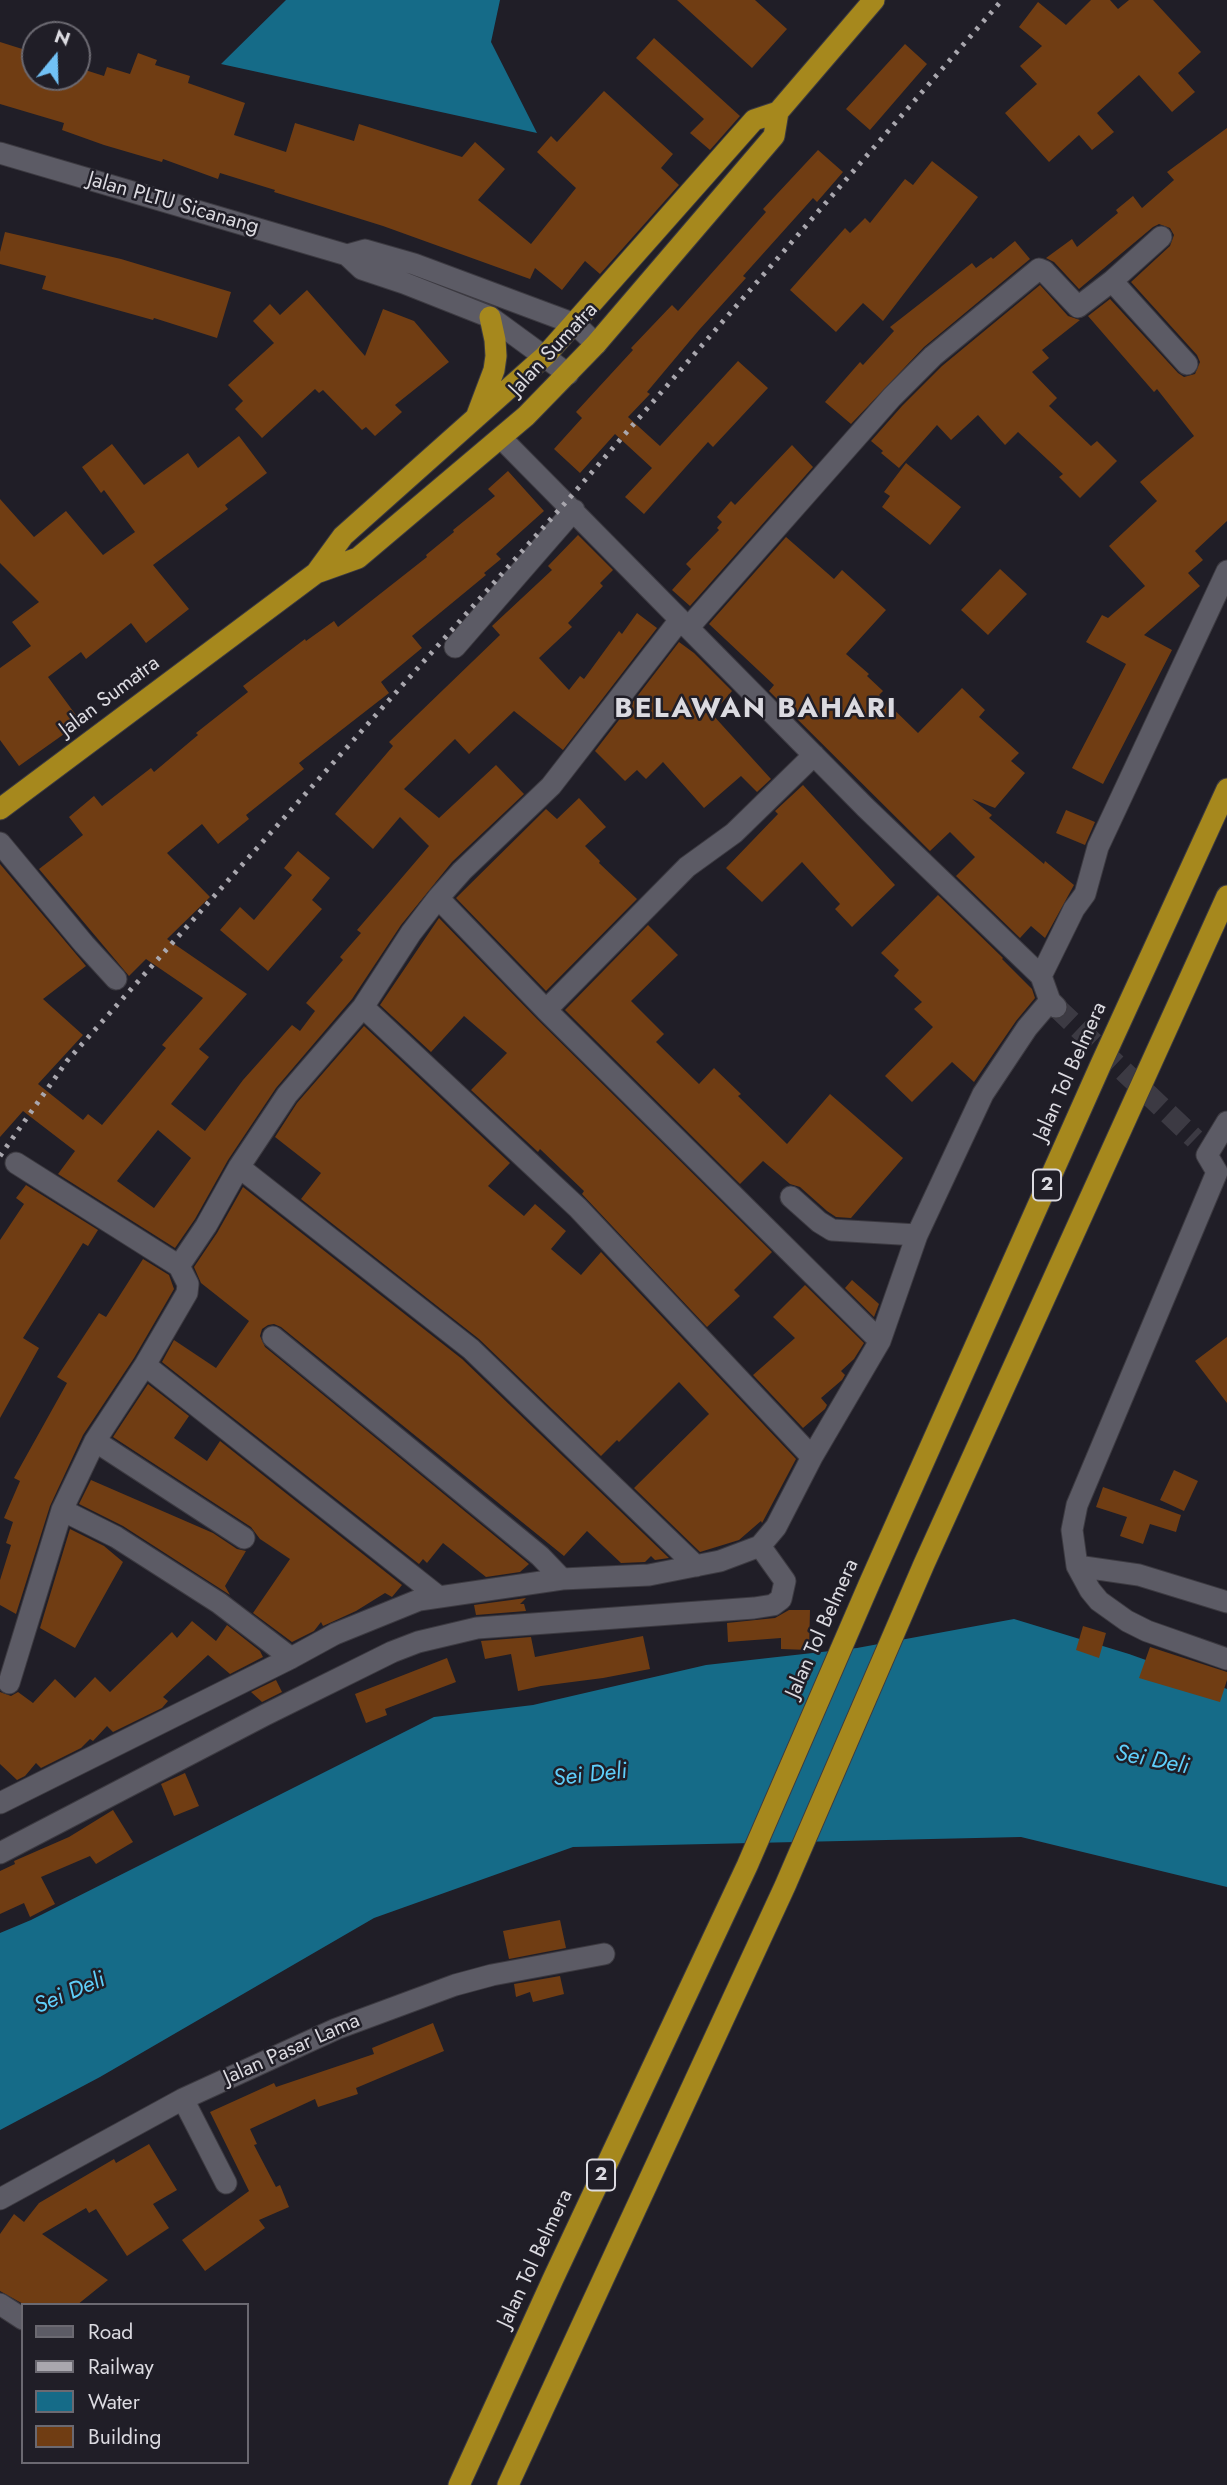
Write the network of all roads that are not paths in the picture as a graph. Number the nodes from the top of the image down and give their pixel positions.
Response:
1 (874, 0) edge
2 (778, 112) junction
3 (0, 153) edge
4 (1161, 237) dead end
5 (346, 255) junction
6 (1112, 281) junction
7 (490, 317) junction
8 (575, 324) junction
9 (596, 344) junction
10 (545, 356) junction
11 (1187, 364) dead end
12 (568, 374) junction
13 (475, 420) junction
14 (501, 438) junction
15 (574, 510) junction
16 (1227, 571) edge
17 (316, 573) junction
18 (684, 625) junction
19 (455, 647) dead end
20 (814, 755) junction
21 (1227, 789) edge
22 (0, 809) edge
23 (0, 843) edge
24 (1227, 896) edge
25 (438, 898) junction
26 (1041, 976) junction
27 (116, 979) dead end
28 (363, 1007) junction
29 (546, 1010) junction
30 (1227, 1122) edge
31 (1211, 1162) edge
32 (16, 1163) dead end
33 (239, 1167) junction
34 (791, 1197) dead end
35 (917, 1235) junction
36 (179, 1266) junction
37 (273, 1337) dead end
38 (880, 1341) junction
39 (145, 1365) junction
40 (95, 1441) junction
41 (812, 1457) junction
42 (62, 1510) junction
43 (244, 1538) dead end
44 (760, 1546) junction
45 (696, 1566) junction
46 (1077, 1566) junction
47 (562, 1579) junction
48 (439, 1597) junction
49 (1227, 1602) edge
50 (291, 1658) junction
51 (1227, 1659) edge
52 (9, 1683) dead end
53 (0, 1803) edge
54 (0, 1853) edge
55 (604, 1954) dead end
56 (183, 2099) junction
57 (226, 2182) dead end
58 (0, 2199) edge
59 (1, 2308) edge
60 (21, 2318) edge
61 (459, 2485) edge
62 (508, 2485) edge

1 - 2 highway, Jalan Sumatra
2 - 8 highway, Jalan Sumatra
2 - 9 highway, Jalan Sumatra
3 - 5 street, Jalan PLTU Sicanang
4 - 6 street
5 - 7 street, Jalan PLTU Sicanang
5 - 8 street, Jalan PLTU Sicanang
6 - 11 street
6 - 18 street
7 - 10 street, Jalan PLTU Sicanang
7 - 13 highway
8 - 9 street, Jalan PLTU Sicanang
8 - 10 highway, Jalan Sumatra
9 - 12 highway, Jalan Sumatra
10 - 12 street, Jalan PLTU Sicanang
10 - 13 highway, Jalan Sumatra
12 - 14 highway, Jalan Sumatra
13 - 17 highway, Jalan Sumatra
14 - 15 street
14 - 17 highway, Jalan Sumatra
15 - 18 street
15 - 19 street
16 - 26 street
17 - 22 highway, Jalan Sumatra
18 - 20 street
18 - 25 street
20 - 26 street
20 - 29 street
21 - 61 highway, Jalan Tol Belmera / 2
23 - 27 street
24 - 62 highway, 2
25 - 28 street
25 - 29 street
26 - 35 street
28 - 33 street
28 - 41 street
29 - 38 street
30 - 31 street
31 - 46 street
32 - 36 street
33 - 36 street
33 - 45 street
34 - 35 street
35 - 38 street
36 - 39 street
37 - 47 street
38 - 41 street
39 - 40 street
39 - 48 street
40 - 42 street
40 - 43 street
41 - 44 street
42 - 50 street
42 - 52 street
44 - 45 street
44 - 54 street
45 - 47 street
46 - 49 street
46 - 51 street
47 - 48 street
48 - 50 street
50 - 53 street
55 - 56 street, Jalan Pasar Lama
56 - 57 street
56 - 58 street, Jalan Pasar Lama
59 - 60 street

